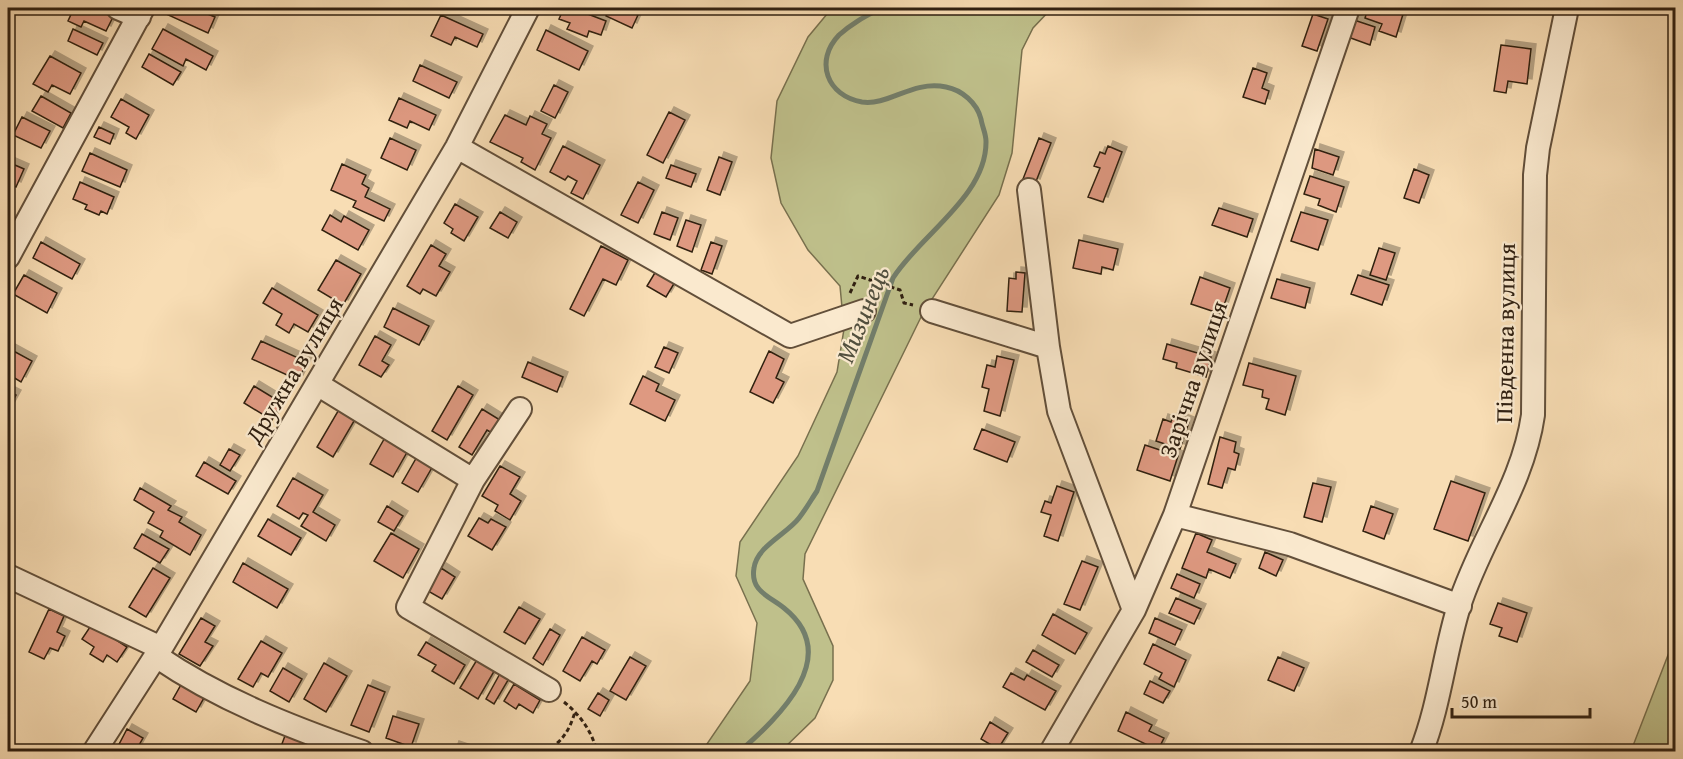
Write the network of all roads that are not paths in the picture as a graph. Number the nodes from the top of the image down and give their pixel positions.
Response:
1 (118, 8) edge
2 (528, 8) edge
3 (1348, 8) edge
4 (1567, 8) edge
5 (141, 12) edge
6 (457, 147) junction
7 (1029, 190) dead end
8 (9, 249) edge
9 (864, 311) dead end
10 (932, 311) dead end
11 (1048, 347) junction
12 (317, 384) junction
13 (520, 409) dead end
14 (473, 480) junction
15 (1175, 515) junction
16 (8, 576) edge
17 (1460, 606) junction
18 (1134, 610) junction
19 (158, 652) junction
20 (549, 690) road end
21 (94, 752) edge
22 (362, 752) edge
23 (1051, 752) edge
24 (1421, 752) edge

1 - 5 street
2 - 6 street, Дружна вулиця
3 - 15 street, Зарічна вулиця
4 - 17 street, Південна вулиця
5 - 8 street
6 - 9 street
6 - 12 street, Дружна вулиця
7 - 11 street
10 - 11 street
11 - 18 street
12 - 14 street
12 - 19 street, Дружна вулиця
13 - 14 street
14 - 20 street
15 - 17 street
15 - 18 street, Зарічна вулиця
16 - 19 street
17 - 24 street, Південна вулиця
18 - 23 street, Зарічна вулиця
19 - 21 street, Дружна вулиця
19 - 22 street

